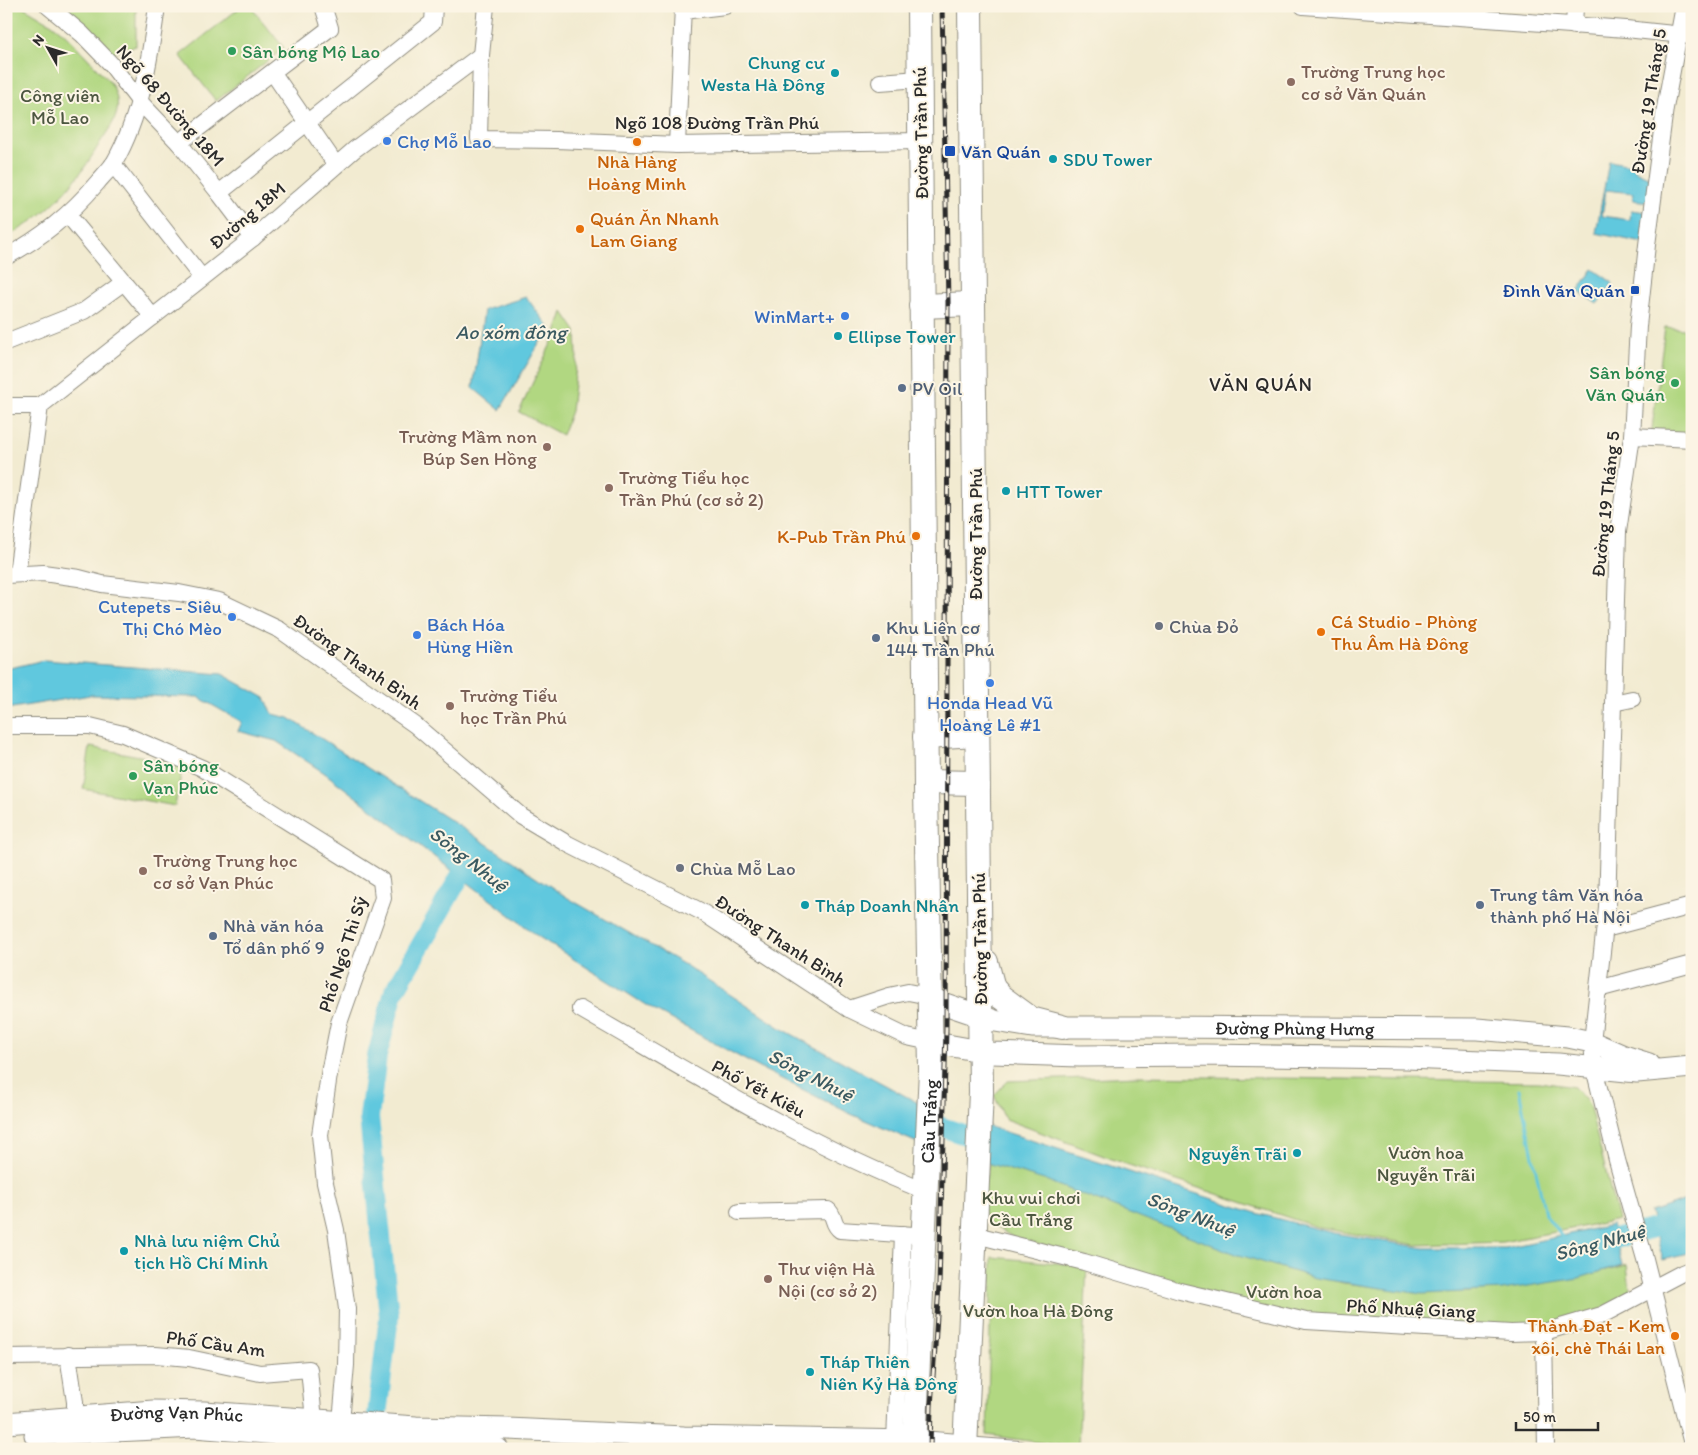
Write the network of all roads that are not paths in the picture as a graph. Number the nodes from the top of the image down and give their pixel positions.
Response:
1 (48, 6) edge
2 (157, 6) edge
3 (323, 6) edge
4 (434, 6) edge
5 (486, 6) edge
6 (725, 6) edge
7 (919, 6) edge
8 (970, 6) edge
9 (1303, 6) edge
10 (1575, 6) edge
11 (1684, 6) edge
12 (683, 9) edge
13 (1443, 11) edge
14 (1574, 26) junction
15 (1685, 35) edge
16 (481, 55) junction
17 (273, 73) junction
18 (919, 79) junction
19 (880, 82) dead end
20 (138, 101) junction
21 (307, 123) junction
22 (920, 141) junction
23 (178, 143) junction
24 (677, 145) junction
25 (113, 164) junction
26 (336, 165) junction
27 (219, 193) junction
28 (68, 215) junction
29 (253, 238) junction
30 (6, 258) edge
31 (202, 278) junction
32 (124, 282) junction
33 (973, 304) junction
34 (922, 306) junction
35 (152, 317) junction
36 (6, 342) edge
37 (6, 406) edge
38 (40, 406) junction
39 (1632, 436) junction
40 (1692, 439) edge
41 (11, 574) edge
42 (1632, 699) dead end
43 (1613, 703) junction
44 (6, 726) edge
45 (977, 734) junction
46 (926, 737) junction
47 (926, 782) junction
48 (977, 783) junction
49 (1692, 906) edge
50 (1605, 929) junction
51 (979, 948) junction
52 (1692, 964) edge
53 (1598, 989) junction
54 (929, 996) junction
55 (849, 1008) junction
56 (580, 1009) dead end
57 (980, 1015) junction
58 (1062, 1027) junction
59 (1358, 1029) junction
60 (1477, 1029) junction
61 (930, 1042) junction
62 (1592, 1042) junction
63 (980, 1051) junction
64 (1357, 1058) junction
65 (1477, 1061) junction
66 (1692, 1067) edge
67 (1594, 1068) junction
68 (1661, 1068) junction
69 (931, 1069) joint
70 (925, 1183) junction
71 (739, 1212) dead end
72 (913, 1235) junction
73 (974, 1236) junction
74 (1692, 1269) edge
75 (1652, 1290) junction
76 (1544, 1332) junction
77 (6, 1357) edge
78 (69, 1358) junction
79 (75, 1410) junction
80 (314, 1420) junction
81 (6, 1422) edge
82 (235, 1422) junction
83 (342, 1434) edge
84 (6, 1437) edge
85 (411, 1438) edge
86 (489, 1442) edge
87 (684, 1443) edge
88 (1692, 1444) edge
89 (905, 1445) edge
90 (971, 1447) edge
91 (1019, 1449) edge
92 (1546, 1449) edge

1 - 20 street, Ngõ 68 Đường 18M
2 - 20 street
3 - 17 street
4 - 21 street
5 - 16 street
6 - 12 street
7 - 18 highway, Đường Trần Phú
8 - 33 highway, Đường Trần Phú
9 - 13 street
10 - 14 street
11 - 15 street, Đường 19 Tháng 5
12 - 24 street
13 - 14 street
14 - 15 street
15 - 39 street, Đường 19 Tháng 5
16 - 24 street, Ngõ 108 Đường Trần Phú
16 - 26 street, Đường 18M
17 - 21 street
17 - 23 street
18 - 19 street
18 - 22 highway, Đường Trần Phú
20 - 23 street, Ngõ 68 Đường 18M
20 - 25 street
21 - 26 street
21 - 27 street
22 - 24 street, Ngõ 108 Đường Trần Phú
22 - 34 highway, Đường Trần Phú
23 - 27 street, Ngõ 68 Đường 18M
25 - 28 street
25 - 31 street
26 - 29 street, Đường 18M
27 - 29 street, Ngõ 68 Đường 18M
28 - 30 street
28 - 32 street
29 - 31 street, Đường 18M
31 - 35 street, Đường 18M
32 - 35 street
32 - 36 street
33 - 34 highway
33 - 45 highway, Đường Trần Phú
34 - 46 highway, Đường Trần Phú
35 - 38 street, Đường 18M
37 - 38 street
38 - 41 street
39 - 40 street
39 - 43 street, Đường 19 Tháng 5
41 - 55 street, Đường Thanh Bình
42 - 43 street
43 - 50 street, Đường 19 Tháng 5
44 - 83 street, Phố Ngô Thì Sỹ
45 - 46 highway
45 - 48 highway, Đường Trần Phú
46 - 47 highway, Đường Trần Phú
47 - 48 highway
47 - 54 highway, Đường Trần Phú
48 - 51 highway, Đường Trần Phú
49 - 50 street
50 - 53 street, Đường 19 Tháng 5
51 - 57 highway, Đường Trần Phú
51 - 58 highway
52 - 53 street
53 - 62 street, Đường 19 Tháng 5
54 - 55 street, Đường Thanh Bình
54 - 57 main road, Đường Phùng Hưng
54 - 61 highway, Đường Trần Phú
55 - 61 street, Đường Thanh Bình
56 - 70 street, Phố Yết Kiêu
57 - 58 main road, Đường Phùng Hưng
57 - 63 highway, Đường Trần Phú
58 - 59 main road, Đường Phùng Hưng
59 - 60 main road, Đường Phùng Hưng
59 - 64 main road
60 - 62 main road, Đường Phùng Hưng
60 - 65 main road
61 - 63 main road, Đường Phùng Hưng
61 - 69 highway, Đường Trần Phú
62 - 67 street, Đường 19 Tháng 5
62 - 68 main road, Đường Phùng Hưng
63 - 64 main road, Đường Phùng Hưng
63 - 73 highway, Đường Trần Phú
64 - 65 main road, Đường Phùng Hưng
65 - 67 main road, Đường Phùng Hưng
66 - 68 main road, Đường Phùng Hưng
67 - 68 main road, Đường Phùng Hưng
67 - 75 street, Đường 19 Tháng 5
69 - 70 highway, Cầu Trắng
70 - 72 highway, Cầu Trắng
71 - 72 street
72 - 89 highway, Cầu Trắng
73 - 76 street, Phố Nhuệ Giang
73 - 90 highway
74 - 75 street, Phố Nhuệ Giang
75 - 76 street, Phố Nhuệ Giang
75 - 88 street, Đường 19 Tháng 5
76 - 92 street
77 - 78 street, Phố Cầu Am
78 - 79 street
78 - 80 street, Phố Cầu Am
79 - 81 main road, Đường Vạn Phúc
79 - 82 main road, Đường Vạn Phúc
80 - 82 main road, Đường Vạn Phúc
80 - 83 main road, Đường Vạn Phúc
82 - 83 main road, Đường Vạn Phúc
82 - 84 main road, Đường Vạn Phúc
83 - 85 main road
85 - 86 main road
86 - 87 main road
87 - 89 main road
89 - 90 main road
90 - 91 street

